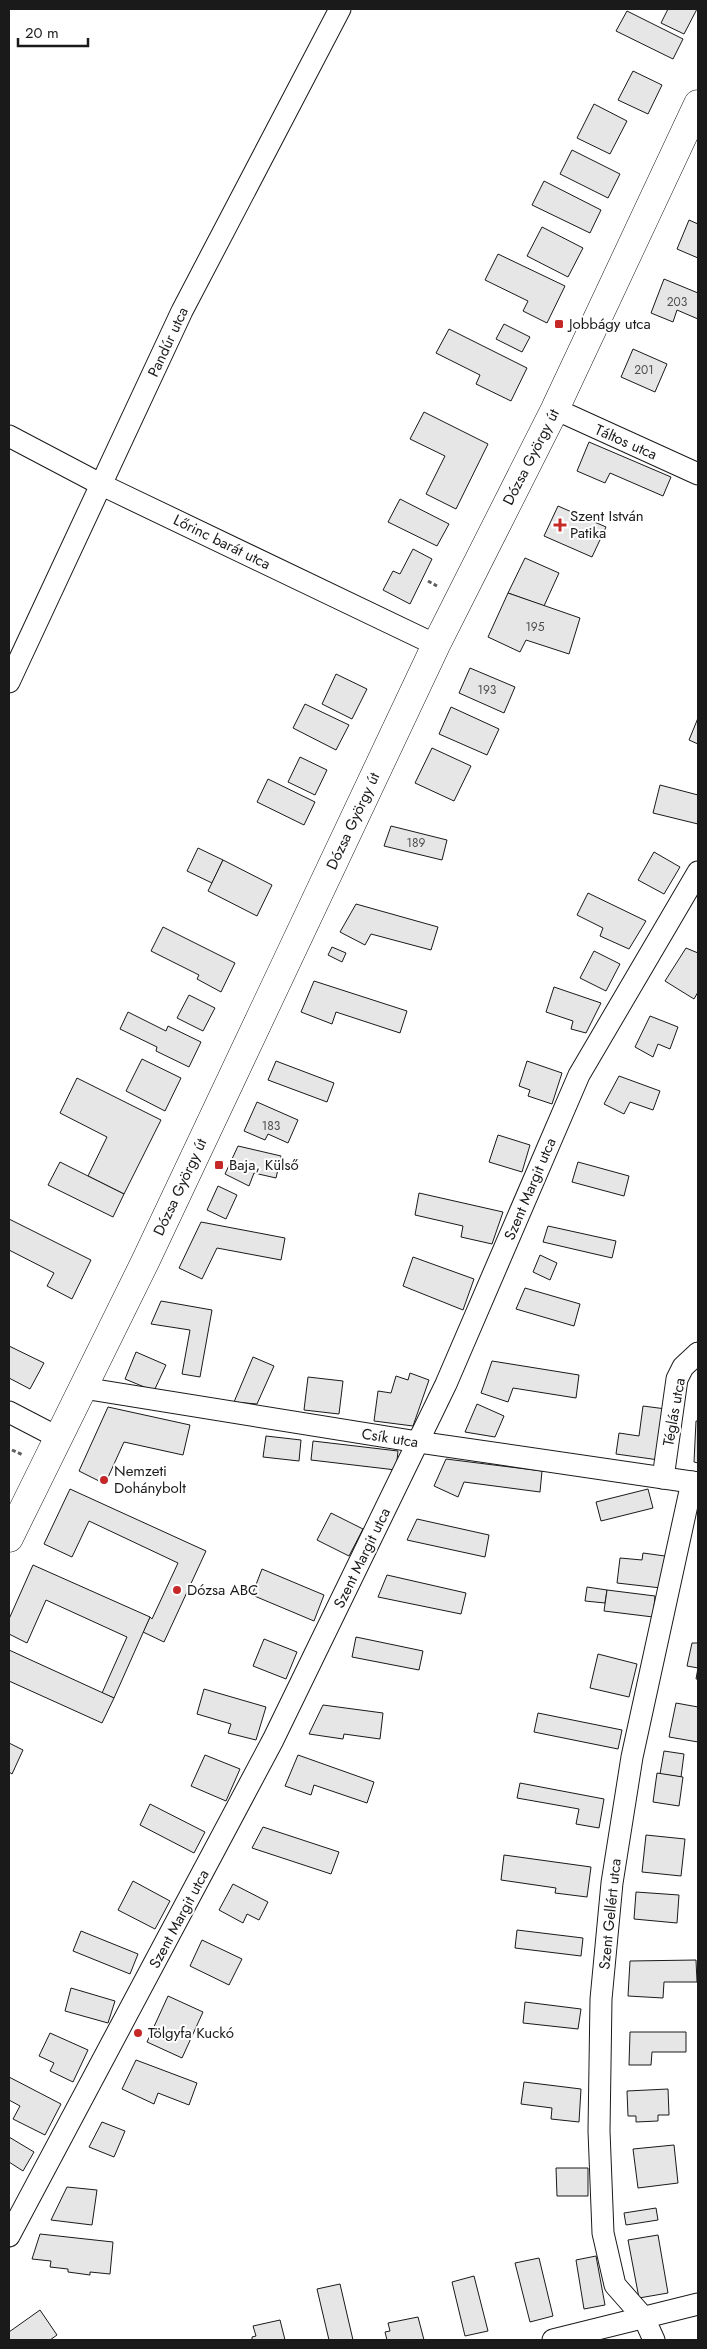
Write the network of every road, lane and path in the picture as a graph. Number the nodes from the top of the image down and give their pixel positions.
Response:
1 (340, 9) edge
2 (698, 104) edge
3 (555, 409) junction
4 (9, 436) edge
5 (698, 474) edge
6 (102, 485) junction
7 (436, 644) junction
8 (9, 682) edge
9 (698, 872) edge
10 (698, 1354) edge
11 (83, 1388) junction
12 (9, 1412) edge
13 (59, 1438) junction
14 (418, 1442) junction
15 (663, 1478) junction
16 (695, 1482) edge
17 (9, 1538) edge
18 (9, 2236) edge
19 (698, 2304) edge
20 (644, 2318) junction
21 (552, 2340) edge
22 (654, 2340) edge

1 - 6 street, Pandúr utca
2 - 3 main road, Dózsa György út
3 - 5 street, Táltos utca
3 - 7 main road, Dózsa György út
4 - 6 street, Lőrinc barát utca
6 - 7 street, Lőrinc barát utca
6 - 8 street, Pandúr utca
7 - 11 main road, Dózsa György út
9 - 14 street, Szent Margit utca
10 - 15 street, Téglás utca
11 - 13 main road, Dózsa György út
11 - 14 street, Csík utca
12 - 13 street
13 - 17 main road, Dózsa György út
14 - 15 street, Csík utca
14 - 18 street, Szent Margit utca
15 - 16 street, Csík utca
16 - 20 street, Szent Gellért utca
19 - 20 street
20 - 21 street
20 - 22 street, Szent Gellért utca

